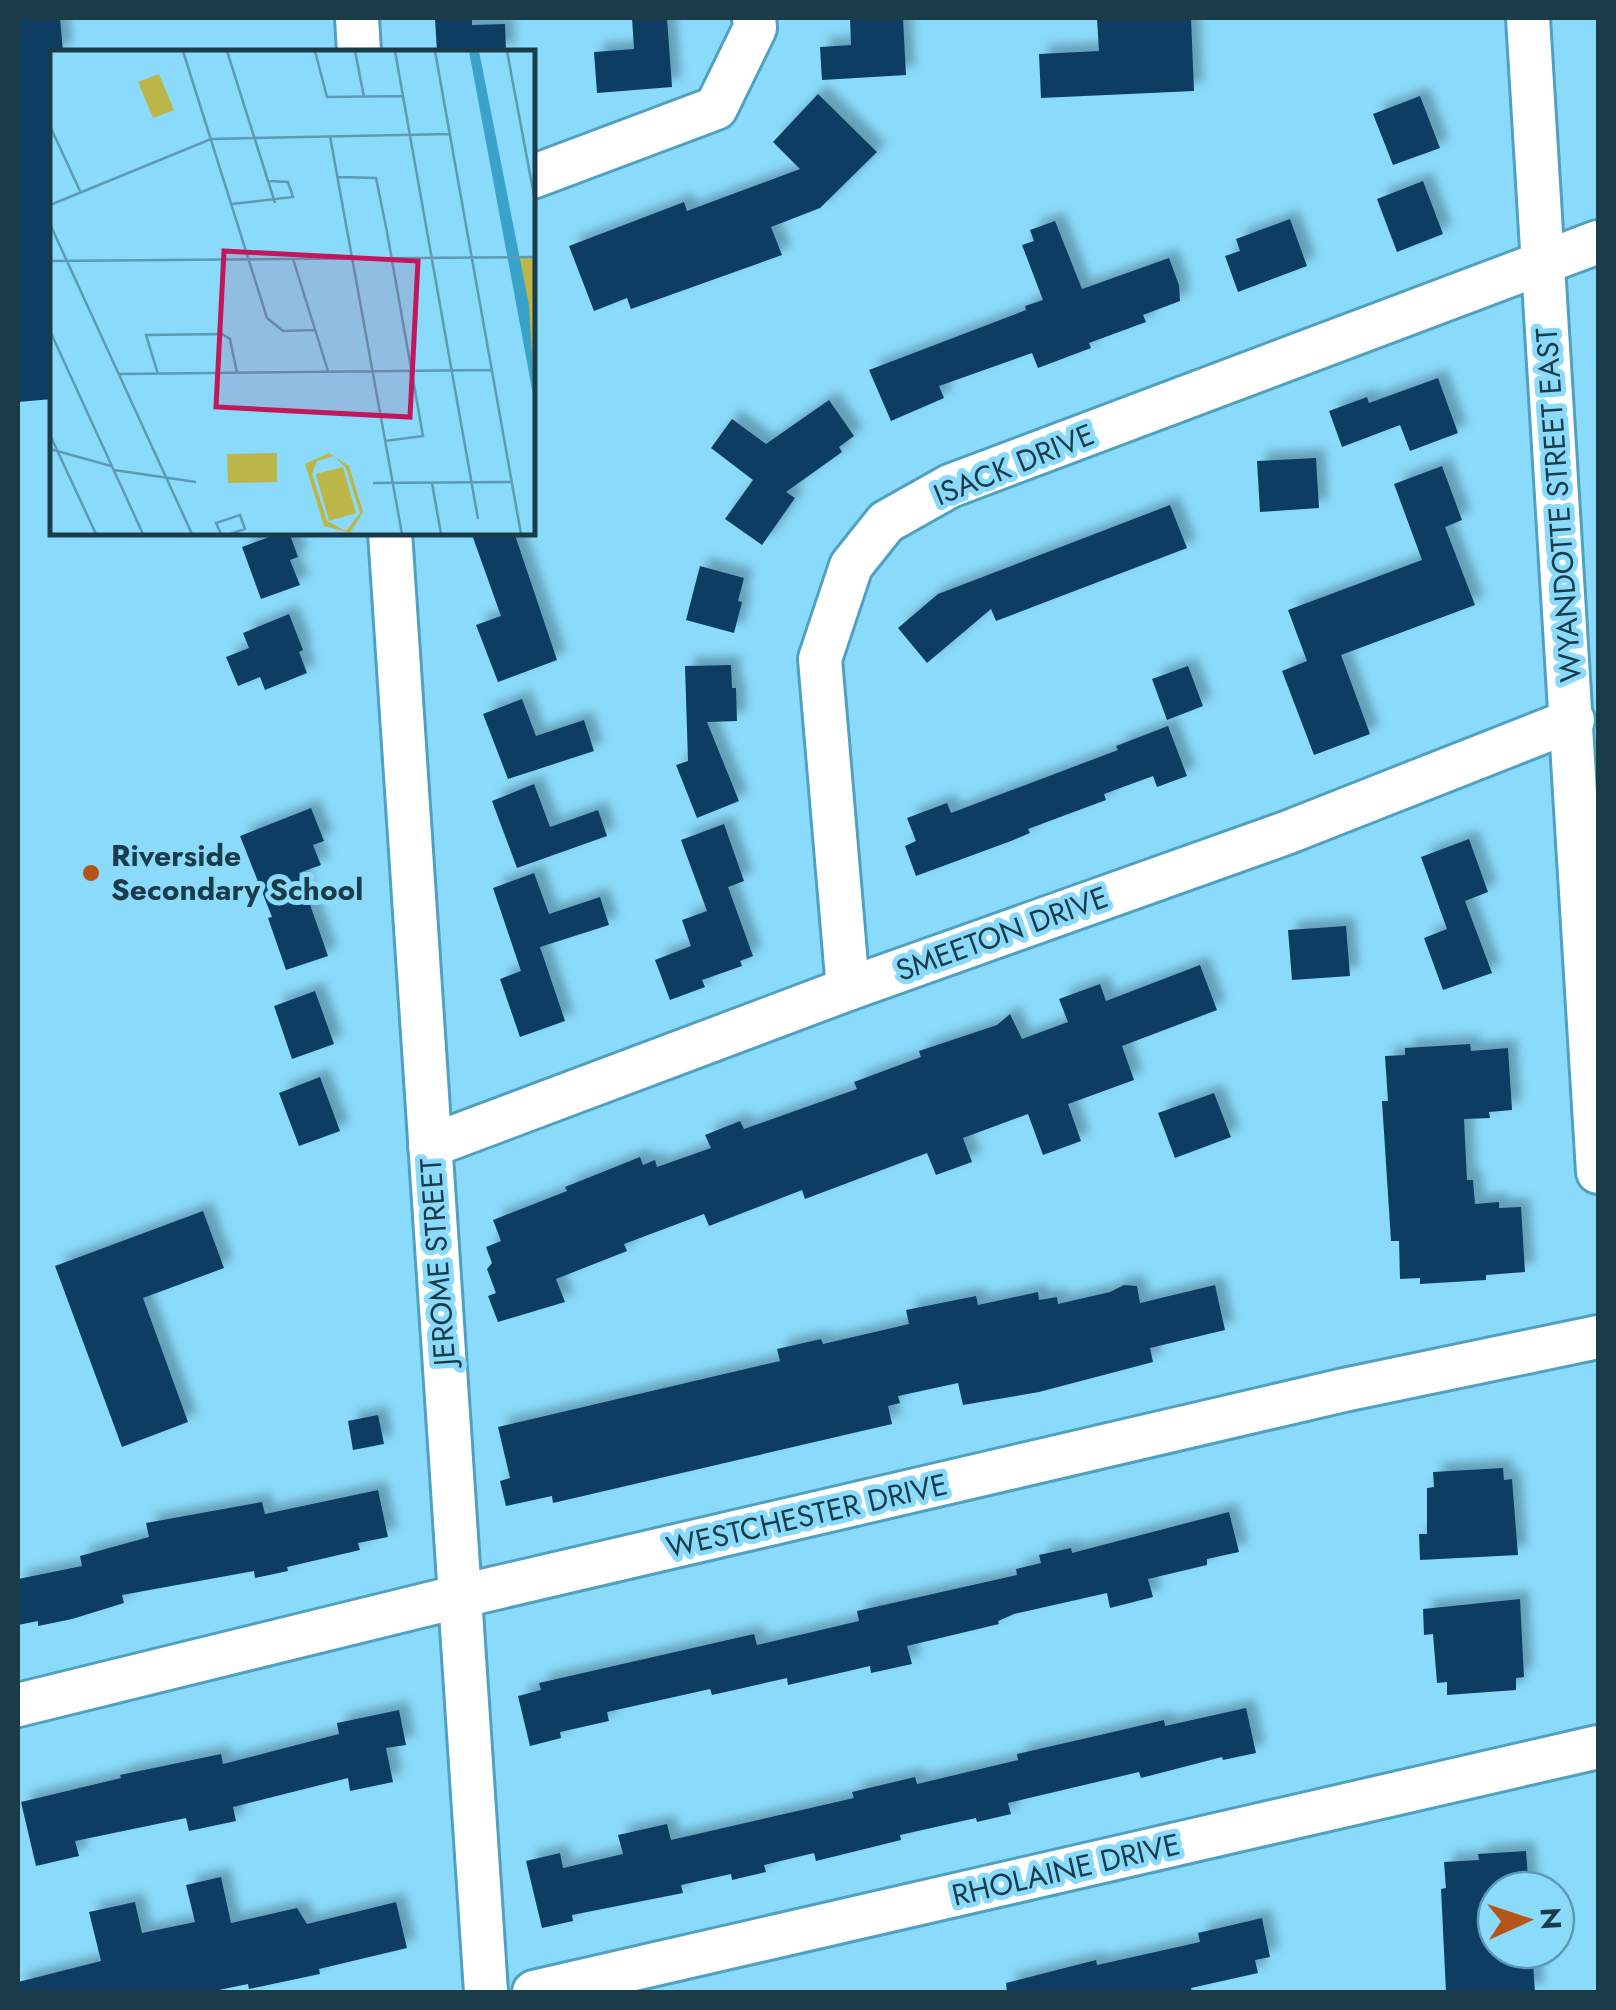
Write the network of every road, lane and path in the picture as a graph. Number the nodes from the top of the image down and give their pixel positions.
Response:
1 (357, 18) edge
2 (754, 18) edge
3 (1528, 18) edge
4 (359, 50) edge
5 (535, 175) edge
6 (1598, 242) edge
7 (1542, 265) junction
8 (390, 535) edge
9 (1573, 720) junction
10 (848, 989) junction
11 (430, 1146) junction
12 (1598, 1172) edge
13 (1598, 1337) edge
14 (461, 1596) junction
15 (18, 1705) edge
16 (1598, 1747) edge
17 (486, 1992) edge
18 (534, 1992) edge

1 - 4 street
2 - 5 street
3 - 7 street, WYANDOTTE STREET EAST
6 - 7 street, ISACK DRIVE
7 - 9 street, WYANDOTTE STREET EAST
7 - 10 street, ISACK DRIVE
8 - 11 street, JEROME STREET
9 - 10 street, SMEETON DRIVE
9 - 12 street, WYANDOTTE STREET EAST
10 - 11 street, SMEETON DRIVE
11 - 14 street, JEROME STREET
13 - 14 street, WESTCHESTER DRIVE
14 - 15 street, WESTCHESTER DRIVE
14 - 17 street, JEROME STREET
16 - 18 street, RHOLAINE DRIVE

